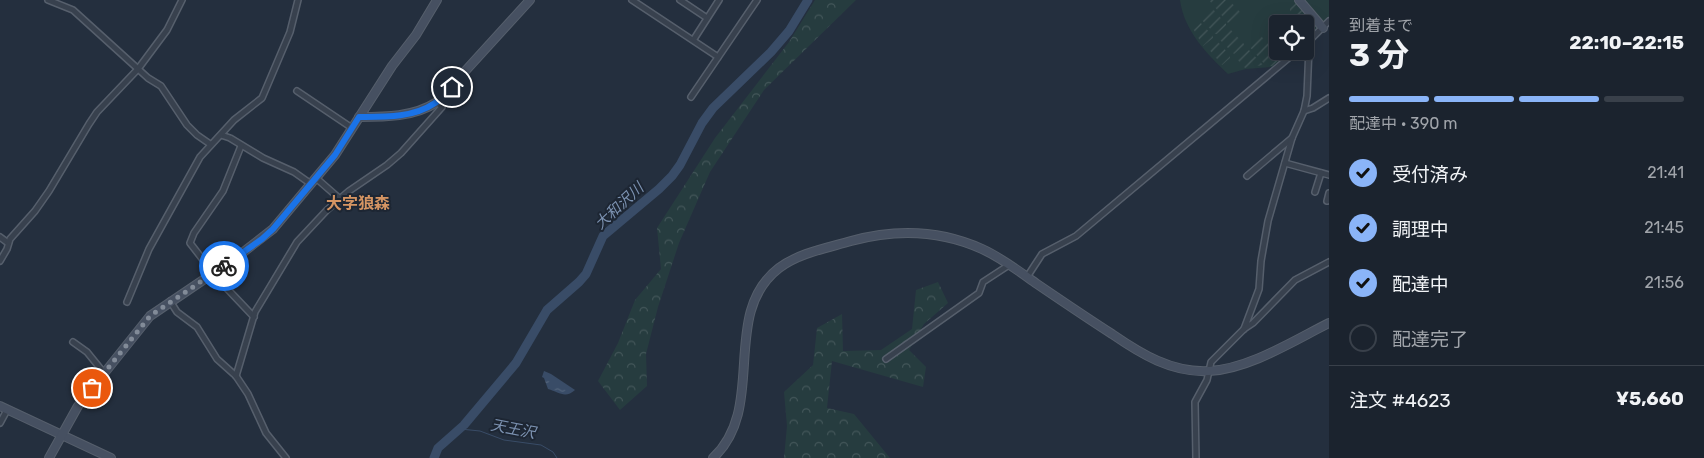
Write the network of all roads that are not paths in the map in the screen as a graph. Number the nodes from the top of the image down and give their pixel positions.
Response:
1 (48, 0) edge
2 (182, 0) edge
3 (298, 0) edge
4 (437, 0) edge
5 (530, 0) edge
6 (632, 0) edge
7 (680, 0) edge
8 (719, 0) edge
9 (757, 0) edge
10 (1299, 0) edge
11 (707, 18) junction
12 (1326, 24) edge
13 (1314, 36) edge
14 (694, 39) junction
15 (718, 57) junction
16 (1286, 60) edge
17 (1308, 60) edge
18 (138, 69) junction
19 (297, 91) dead end
20 (691, 97) dead end
21 (1329, 98) edge
22 (437, 102) junction
23 (1304, 111) junction
24 (359, 117) junction
25 (352, 128) junction
26 (221, 135) junction
27 (1292, 138) junction
28 (210, 144) junction
29 (241, 146) junction
30 (1285, 163) junction
31 (1321, 174) junction
32 (1329, 175) edge
33 (1247, 176) dead end
34 (313, 181) junction
35 (1315, 192) dead end
36 (1329, 193) edge
37 (340, 199) junction
38 (1327, 201) dead end
39 (0, 237) edge
40 (8, 243) junction
41 (0, 261) edge
42 (1329, 262) edge
43 (1009, 265) junction
44 (214, 273) junction
45 (1027, 277) junction
46 (127, 302) dead end
47 (170, 302) junction
48 (254, 317) junction
49 (1329, 323) edge
50 (1244, 330) junction
51 (73, 342) dead end
52 (886, 358) dead end
53 (1208, 371) junction
54 (104, 373) junction
55 (236, 376) junction
56 (3, 408) edge
57 (0, 422) edge
58 (61, 436) junction
59 (49, 458) edge
60 (111, 458) edge
61 (286, 458) edge
62 (713, 458) edge
63 (1196, 458) edge

1 - 18 street
2 - 18 street
3 - 26 street
4 - 24 street
5 - 22 street
6 - 14 street
7 - 11 street
8 - 11 street
9 - 15 street
10 - 12 street
11 - 14 street
12 - 13 street
14 - 15 street
15 - 20 street
16 - 45 street
17 - 23 street
18 - 28 street
18 - 40 street
19 - 25 street
21 - 23 street
22 - 24 street
22 - 37 street
23 - 27 street
24 - 25 street
25 - 34 street
26 - 28 street
26 - 29 street
27 - 30 street
27 - 33 street
28 - 46 street
29 - 34 street
29 - 44 street
30 - 31 street
30 - 50 street
31 - 32 street
31 - 35 street
34 - 37 street
34 - 44 street
36 - 38 street
37 - 48 street
39 - 40 street
40 - 41 street
42 - 50 street
43 - 45 street
43 - 52 street
43 - 62 street
44 - 47 street
44 - 48 street
45 - 53 street
47 - 54 street
47 - 55 street
48 - 55 street
49 - 53 street
50 - 53 street
51 - 54 street
53 - 63 street
54 - 58 street
55 - 61 street
56 - 57 street
56 - 58 street
58 - 59 street
58 - 60 street

